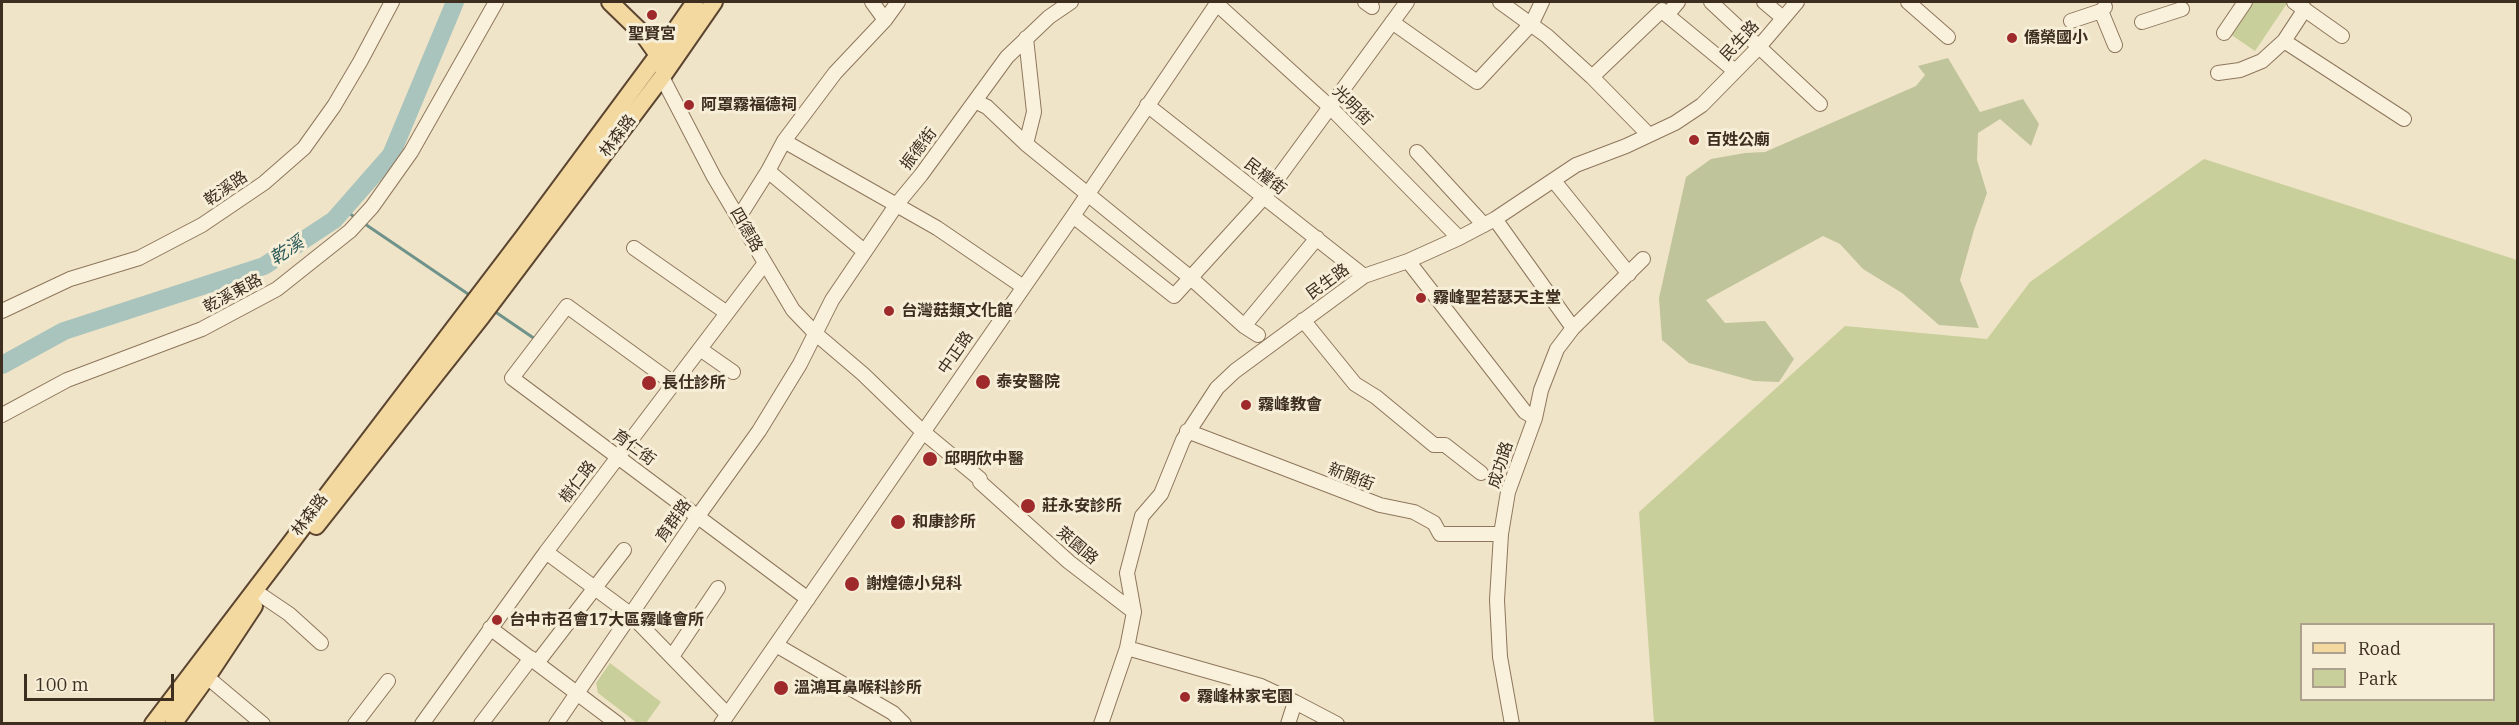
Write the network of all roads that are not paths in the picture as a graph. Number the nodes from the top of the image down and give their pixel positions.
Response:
1 (392, 2) edge
2 (496, 2) edge
3 (610, 2) edge
4 (695, 2) edge
5 (714, 2) edge
6 (872, 2) edge
7 (897, 2) edge
8 (1071, 2) edge
9 (1407, 2) edge
10 (1500, 2) edge
11 (1542, 2) edge
12 (1678, 2) edge
13 (1711, 2) edge
14 (1764, 2) edge
15 (1797, 2) edge
16 (1908, 2) edge
17 (2245, 2) edge
18 (1218, 3) edge
19 (2300, 5) edge
20 (2182, 9) dead end
21 (1667, 15) junction
22 (1783, 18) junction
23 (885, 20) junction
24 (2071, 21) dead end
25 (1392, 22) junction
26 (2142, 22) dead end
27 (1532, 23) junction
28 (2224, 33) dead end
29 (2342, 36) dead end
30 (1948, 37) dead end
31 (1026, 38) junction
32 (2284, 41) junction
33 (2115, 45) dead end
34 (1758, 48) junction
35 (658, 55) junction
36 (1735, 71) junction
37 (2218, 73) dead end
38 (662, 77) junction
39 (1592, 77) junction
40 (977, 102) junction
41 (1820, 104) dead end
42 (1147, 105) junction
43 (1330, 107) junction
44 (2404, 119) dead end
45 (1649, 135) junction
46 (784, 141) junction
47 (1026, 144) junction
48 (1417, 152) dead end
49 (768, 171) junction
50 (1554, 181) junction
51 (1088, 192) junction
52 (1264, 197) junction
53 (897, 204) junction
54 (1073, 216) junction
55 (739, 217) junction
56 (1490, 222) junction
57 (1317, 238) junction
58 (1458, 238) junction
59 (634, 248) dead end
60 (864, 251) junction
61 (1643, 259) dead end
62 (1408, 261) junction
63 (765, 263) junction
64 (1629, 274) junction
65 (1364, 276) junction
66 (1192, 279) junction
67 (1022, 286) junction
68 (490, 293) junction
69 (2, 311) edge
70 (476, 312) junction
71 (727, 313) junction
72 (1303, 320) junction
73 (1244, 326) junction
74 (1573, 328) junction
75 (816, 334) junction
76 (1258, 335) dead end
77 (700, 349) junction
78 (733, 372) dead end
79 (673, 383) junction
80 (2, 416) edge
81 (1535, 418) junction
82 (922, 431) junction
83 (1187, 431) junction
84 (618, 457) junction
85 (1481, 473) dead end
86 (698, 516) junction
87 (1501, 534) junction
88 (624, 550) dead end
89 (546, 552) junction
90 (595, 587) junction
91 (718, 588) dead end
92 (261, 595) junction
93 (808, 599) junction
94 (1134, 612) junction
95 (630, 614) junction
96 (490, 628) junction
97 (321, 643) dead end
98 (776, 645) junction
99 (1127, 648) junction
100 (673, 655) junction
101 (534, 661) junction
102 (201, 671) junction
103 (388, 681) dead end
104 (576, 693) junction
105 (1295, 702) junction
106 (724, 719) edge
107 (153, 723) edge
108 (172, 723) edge
109 (263, 723) edge
110 (355, 723) edge
111 (422, 723) edge
112 (481, 723) edge
113 (556, 723) edge
114 (618, 723) edge
115 (904, 723) edge
116 (1101, 723) edge
117 (1288, 723) edge
118 (1337, 723) edge
119 (1512, 723) edge

1 - 69 street, 乾溪路
2 - 80 street, 乾溪東路
3 - 35 main road, 四德路
4 - 35 main road, 林森路
5 - 38 main road, 林森路
6 - 23 street
7 - 23 street
8 - 31 street, 振德街
9 - 25 street
10 - 27 street
11 - 27 street
12 - 21 street
13 - 34 street
14 - 22 street
15 - 22 street, 民生路
16 - 30 street
17 - 28 street
18 - 42 street, 中正路
18 - 43 street, 光明街
19 - 29 street
19 - 32 street
20 - 26 street
21 - 36 street
21 - 39 street
22 - 34 street, 民生路
23 - 46 street
24 - 33 street
25 - 27 street
25 - 43 street
27 - 39 street
31 - 40 street, 振德街
31 - 47 street
32 - 37 street
32 - 44 street
34 - 36 street, 民生路
34 - 41 street
35 - 38 main road, 四德路
35 - 68 main road, 林森路
36 - 45 street, 民生路
38 - 55 street, 四德路
38 - 68 main road, 林森路
39 - 45 street
40 - 47 street
40 - 53 street, 振德街
42 - 51 street, 中正路
42 - 52 street, 民權街
43 - 52 street
43 - 58 street, 光明街
45 - 50 street, 民生路
46 - 49 street
46 - 53 street
47 - 51 street
48 - 56 street
49 - 55 street
49 - 60 street
50 - 56 street, 民生路
50 - 64 street
51 - 54 street, 中正路
51 - 66 street
52 - 57 street, 民權街
52 - 66 street
53 - 60 street, 振德街
53 - 67 street
54 - 66 street
54 - 67 street, 中正路
55 - 63 street, 四德路
56 - 58 street, 民生路
56 - 74 street
57 - 65 street, 民權街
57 - 73 street
58 - 62 street, 民生路
59 - 71 street
60 - 75 street, 振德街
61 - 64 street, 成功路
62 - 65 street, 民生路
62 - 81 street
63 - 71 street, 樹仁路
63 - 75 street, 四德路
64 - 74 street, 成功路
65 - 72 street, 民生路
66 - 73 street
67 - 82 street, 中正路
68 - 70 main road
70 - 92 main road, 林森路
70 - 102 main road, 林森路
71 - 77 street, 樹仁路
72 - 83 street, 民生路
72 - 85 street
73 - 76 street
74 - 81 street, 成功路
75 - 82 street, 四德路
75 - 86 street, 育群路
77 - 78 street
77 - 79 street, 樹仁路
79 - 84 street, 樹仁路
79 - 84 street, 育仁街
81 - 87 street, 成功路
82 - 93 street, 中正路
82 - 94 street, 萊園路
83 - 87 street, 新開街
83 - 94 street, 民生路
84 - 86 street, 育仁街
84 - 89 street, 樹仁路
86 - 93 street, 育仁街
86 - 95 street, 育群路
87 - 119 street, 成功路
88 - 90 street
89 - 90 street
89 - 96 street, 樹仁路
90 - 95 street
90 - 101 street
91 - 100 street
92 - 97 street
92 - 102 main road, 林森路
93 - 98 street, 中正路
94 - 99 street, 民生路
95 - 100 street
95 - 104 street, 育群路
96 - 101 street
96 - 111 street, 樹仁路
98 - 106 street, 中正路
98 - 115 street
99 - 105 street
99 - 116 street, 民生路
100 - 106 street
101 - 104 street
101 - 112 street
102 - 107 main road, 林森路
102 - 108 main road, 林森路
102 - 109 street
103 - 110 street
104 - 113 street, 育群路
104 - 114 street
105 - 117 street
105 - 118 street

